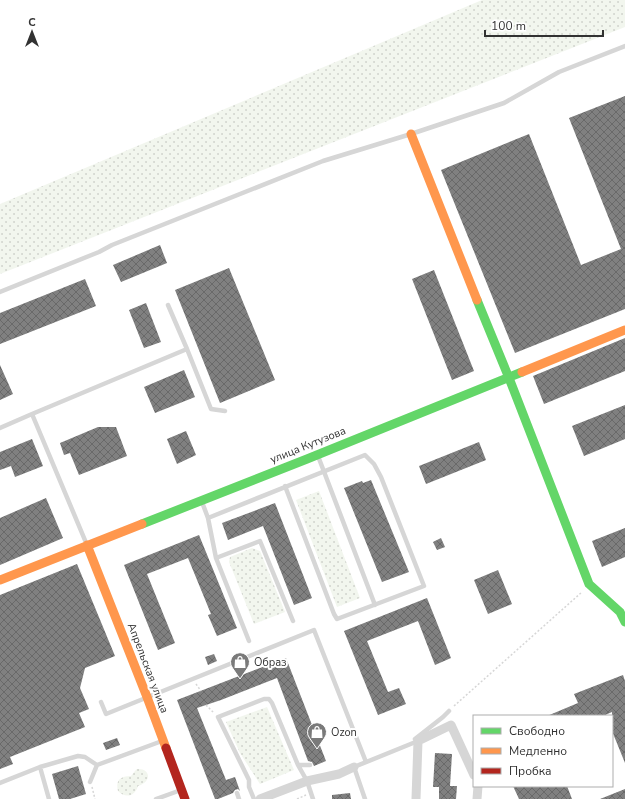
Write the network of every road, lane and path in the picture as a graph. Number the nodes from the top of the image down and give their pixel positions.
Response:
1 (625, 46) edge
2 (411, 134) junction
3 (0, 292) edge
4 (168, 305) dead end
5 (625, 330) edge
6 (187, 349) junction
7 (509, 378) junction
8 (225, 411) dead end
9 (32, 414) junction
10 (0, 428) edge
11 (318, 454) junction
12 (324, 471) junction
13 (285, 486) junction
14 (201, 500) junction
15 (208, 518) junction
16 (87, 545) junction
17 (216, 558) junction
18 (0, 580) edge
19 (589, 584) junction
20 (375, 605) junction
21 (293, 621) dead end
22 (625, 622) edge
23 (249, 641) dead end
24 (193, 679) junction
25 (201, 691) dead end
26 (147, 697) junction
27 (101, 702) dead end
28 (206, 705) dead end
29 (449, 711) joint
30 (218, 717) junction
31 (163, 741) junction
32 (418, 741) junction
33 (406, 746) junction
34 (366, 762) junction
35 (97, 765) junction
36 (298, 765) junction
37 (310, 765) dead end
38 (40, 767) junction
39 (354, 767) junction
40 (473, 773) edge
41 (307, 781) junction
42 (90, 782) joint
43 (0, 783) edge
44 (478, 787) edge
45 (182, 790) junction
46 (237, 793) dead end
47 (312, 793) junction
48 (49, 799) edge
49 (95, 799) edge
50 (156, 799) edge
51 (185, 799) edge
52 (239, 799) edge
53 (254, 799) edge
54 (260, 799) edge
55 (297, 799) edge
56 (313, 799) edge
57 (365, 799) edge
58 (416, 799) edge
59 (477, 799) edge

1 - 2 lane
2 - 3 lane
2 - 7 street
4 - 6 lane
5 - 7 street, улица Кутузова
6 - 8 lane
6 - 9 lane
7 - 11 street, улица Кутузова
7 - 19 street
9 - 10 lane
9 - 16 lane
11 - 12 lane
11 - 14 street, улица Кутузова
12 - 13 lane
12 - 20 lane
12 - 20 lane
13 - 15 lane
13 - 20 lane
14 - 15 lane
14 - 16 street, улица Кутузова
15 - 17 lane
16 - 18 street, улица Кутузова
16 - 26 street, Апрельская улица
17 - 21 lane
17 - 23 lane
19 - 22 street
19 - 29 path
24 - 25 path
24 - 26 lane
24 - 34 lane
26 - 27 lane
26 - 31 street, Апрельская улица
28 - 30 path
29 - 33 lane
30 - 36 lane
30 - 53 lane
31 - 35 lane
31 - 45 street, Апрельская улица
32 - 33 lane
32 - 40 street
32 - 58 street
33 - 34 lane
34 - 39 lane
35 - 38 lane
35 - 42 lane
36 - 37 lane
36 - 41 lane
38 - 43 lane
38 - 48 lane
39 - 41 street
39 - 57 lane
41 - 47 lane
41 - 54 street
42 - 49 path
44 - 59 street
45 - 50 lane
45 - 51 street, Апрельская улица
46 - 52 lane
47 - 55 path
47 - 56 lane

